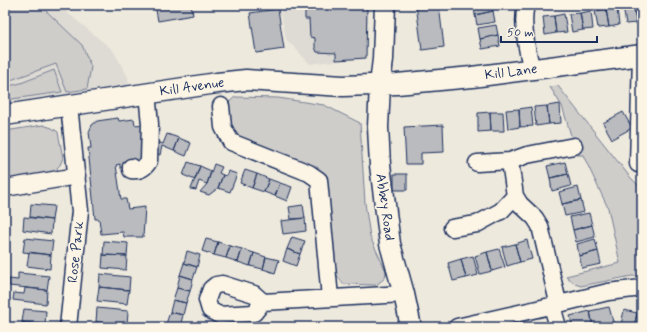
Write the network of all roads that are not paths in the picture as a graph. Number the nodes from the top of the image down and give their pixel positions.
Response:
1 (386, 5) edge
2 (526, 5) edge
3 (641, 56) edge
4 (532, 70) junction
5 (380, 85) junction
6 (147, 93) junction
7 (69, 106) junction
8 (220, 106) dead end
9 (5, 115) edge
10 (574, 146) dead end
11 (510, 161) junction
12 (477, 162) dead end
13 (638, 164) dead end
14 (131, 167) dead end
15 (77, 176) junction
16 (5, 188) edge
17 (514, 196) junction
18 (452, 228) dead end
19 (642, 288) edge
20 (404, 294) junction
21 (330, 298) junction
22 (263, 302) dead end
23 (556, 305) junction
24 (68, 327) edge
25 (411, 327) edge
26 (457, 327) edge
27 (558, 327) edge

1 - 5 main road, Abbey Road
2 - 4 street
3 - 4 main road, Kill Lane
3 - 13 street
4 - 5 main road, Kill Lane
5 - 6 main road, Kill Avenue
5 - 20 main road, Abbey Road
6 - 7 main road, Kill Avenue
6 - 14 street
7 - 9 main road, Kill Avenue
7 - 15 street, Rose Park
8 - 21 street
10 - 11 street
11 - 12 street
11 - 17 street
15 - 16 street
15 - 24 street, Rose Park
17 - 18 street
17 - 23 street
19 - 23 street
20 - 21 street
20 - 25 main road, Abbey Road
21 - 22 street
23 - 26 street
23 - 27 street

